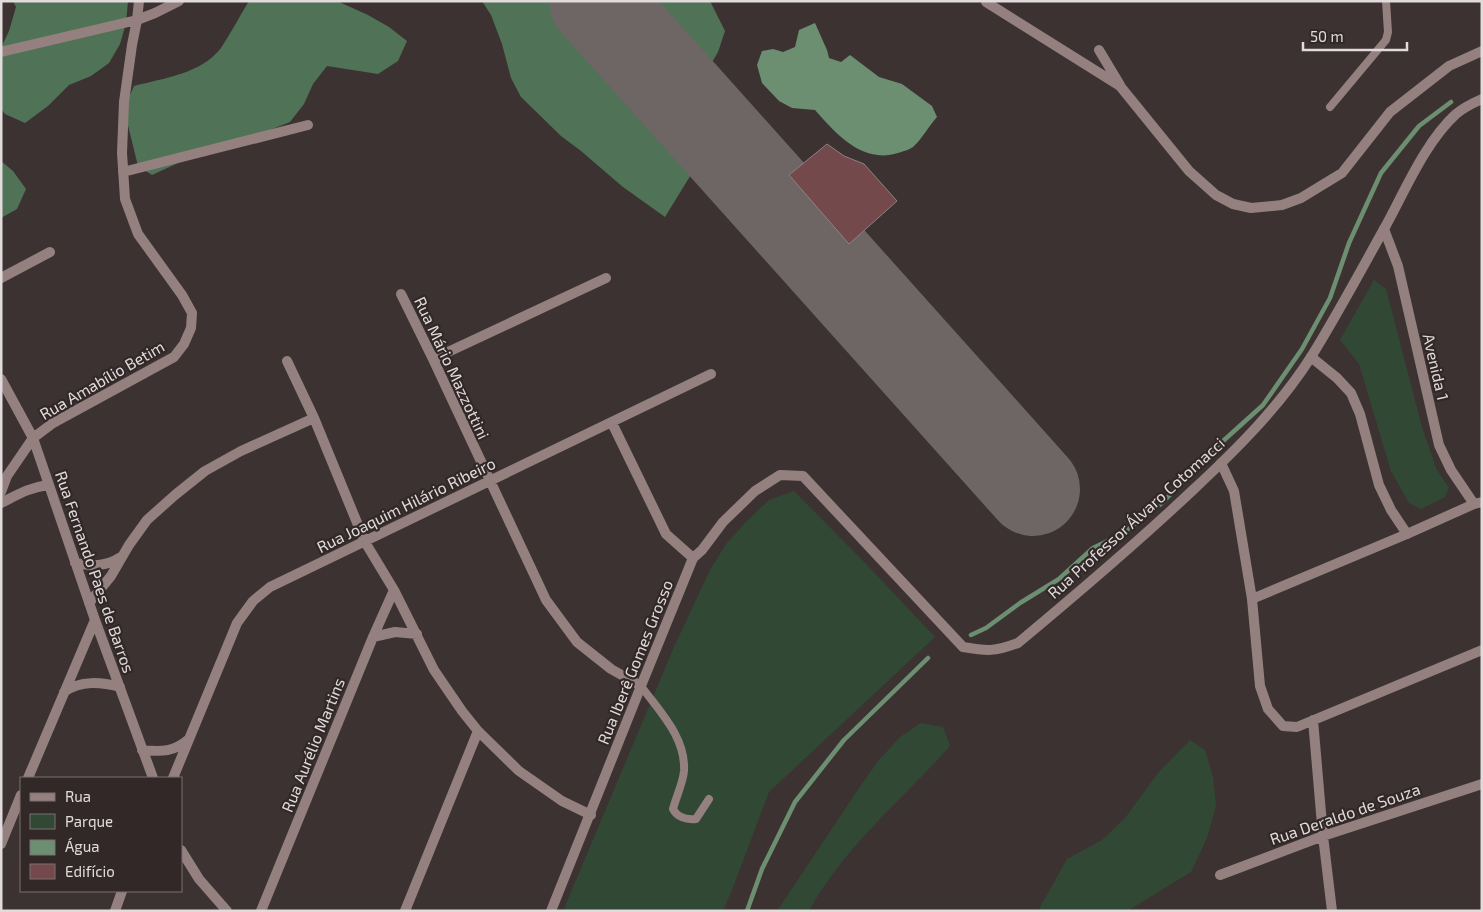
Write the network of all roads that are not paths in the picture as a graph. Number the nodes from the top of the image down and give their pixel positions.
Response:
1 (139, 1) edge
2 (178, 1) edge
3 (1386, 1) edge
4 (986, 2) edge
5 (137, 20) junction
6 (1100, 50) dead end
7 (1482, 51) edge
8 (1, 52) edge
9 (1120, 86) junction
10 (1482, 99) edge
11 (1330, 107) dead end
12 (308, 125) dead end
13 (123, 172) junction
14 (1384, 229) junction
15 (50, 252) dead end
16 (1, 278) edge
17 (606, 278) dead end
18 (401, 294) dead end
19 (1311, 357) junction
20 (433, 360) junction
21 (286, 361) dead end
22 (711, 374) dead end
23 (1, 379) edge
24 (314, 418) junction
25 (612, 423) junction
26 (33, 438) junction
27 (1221, 463) junction
28 (803, 476) joint
29 (490, 482) junction
30 (48, 485) junction
31 (1, 492) edge
32 (1, 503) edge
33 (1478, 503) edge
34 (1407, 534) junction
35 (365, 542) junction
36 (124, 555) junction
37 (693, 558) junction
38 (75, 563) junction
39 (394, 590) junction
40 (1252, 599) junction
41 (89, 603) junction
42 (95, 620) junction
43 (417, 634) junction
44 (372, 637) junction
45 (1482, 650) edge
46 (641, 686) junction
47 (120, 687) junction
48 (64, 692) junction
49 (1312, 720) junction
50 (478, 731) junction
51 (190, 738) junction
52 (142, 750) junction
53 (28, 777) edge
54 (152, 777) edge
55 (173, 777) edge
56 (1482, 784) edge
57 (20, 797) edge
58 (709, 799) dead end
59 (591, 815) junction
60 (1323, 836) junction
61 (1, 843) edge
62 (182, 852) edge
63 (1220, 875) dead end
64 (122, 892) edge
65 (115, 911) edge
66 (227, 911) edge
67 (261, 911) edge
68 (405, 911) edge
69 (552, 911) edge
70 (1332, 911) edge

1 - 5 street, Rua Amabílio Betim
2 - 5 street
3 - 11 lane
4 - 9 street
5 - 8 street
5 - 13 street, Rua Amabílio Betim
6 - 9 street
7 - 9 street
10 - 14 street, Rua Professor Álvaro Cotomacci
12 - 13 street
13 - 26 street, Rua Amabílio Betim
14 - 19 street, Rua Professor Álvaro Cotomacci
14 - 33 street, Avenida 1
15 - 16 street
17 - 20 street
18 - 20 street, Rua Mário Mazzottini
19 - 27 street, Rua Professor Álvaro Cotomacci
19 - 34 street
20 - 29 street, Rua Mário Mazzottini
21 - 24 street
22 - 25 street, Rua Joaquim Hilário Ribeiro
23 - 26 street, Rua Fernando Paes de Barros
24 - 35 street
24 - 36 street
25 - 29 street, Rua Joaquim Hilário Ribeiro
25 - 37 street
26 - 30 street, Rua Fernando Paes de Barros
26 - 31 street, Rua Amabílio Betim
27 - 28 street, Rua Professor Álvaro Cotomacci
27 - 40 street
28 - 37 street, Rua Iberê Gomes Grosso
29 - 35 street, Rua Joaquim Hilário Ribeiro
29 - 46 street, Rua Mário Mazzottini
30 - 32 street
30 - 38 street, Rua Fernando Paes de Barros
33 - 34 street
34 - 40 street
35 - 39 street
35 - 51 street, Rua Joaquim Hilário Ribeiro
36 - 38 street
36 - 41 street
37 - 46 street, Rua Iberê Gomes Grosso
38 - 41 street, Rua Fernando Paes de Barros
39 - 43 street
39 - 44 street, Rua Aurélio Martins
40 - 49 street
41 - 42 street, Rua Fernando Paes de Barros
42 - 47 street, Rua Fernando Paes de Barros
42 - 48 street
43 - 44 street
43 - 50 street
44 - 67 street, Rua Aurélio Martins
45 - 49 street
46 - 58 lane, Rua Mário Mazzottini
46 - 59 street, Rua Iberê Gomes Grosso
47 - 48 street
47 - 52 street, Rua Fernando Paes de Barros
48 - 53 street
49 - 60 street
50 - 59 street
50 - 68 street
51 - 52 street
51 - 55 street, Rua Joaquim Hilário Ribeiro
52 - 54 street, Rua Fernando Paes de Barros
56 - 60 street, Rua Deraldo de Souza
57 - 61 street
59 - 69 street, Rua Iberê Gomes Grosso
60 - 63 street, Rua Deraldo de Souza
60 - 70 street
62 - 66 street
64 - 65 street

